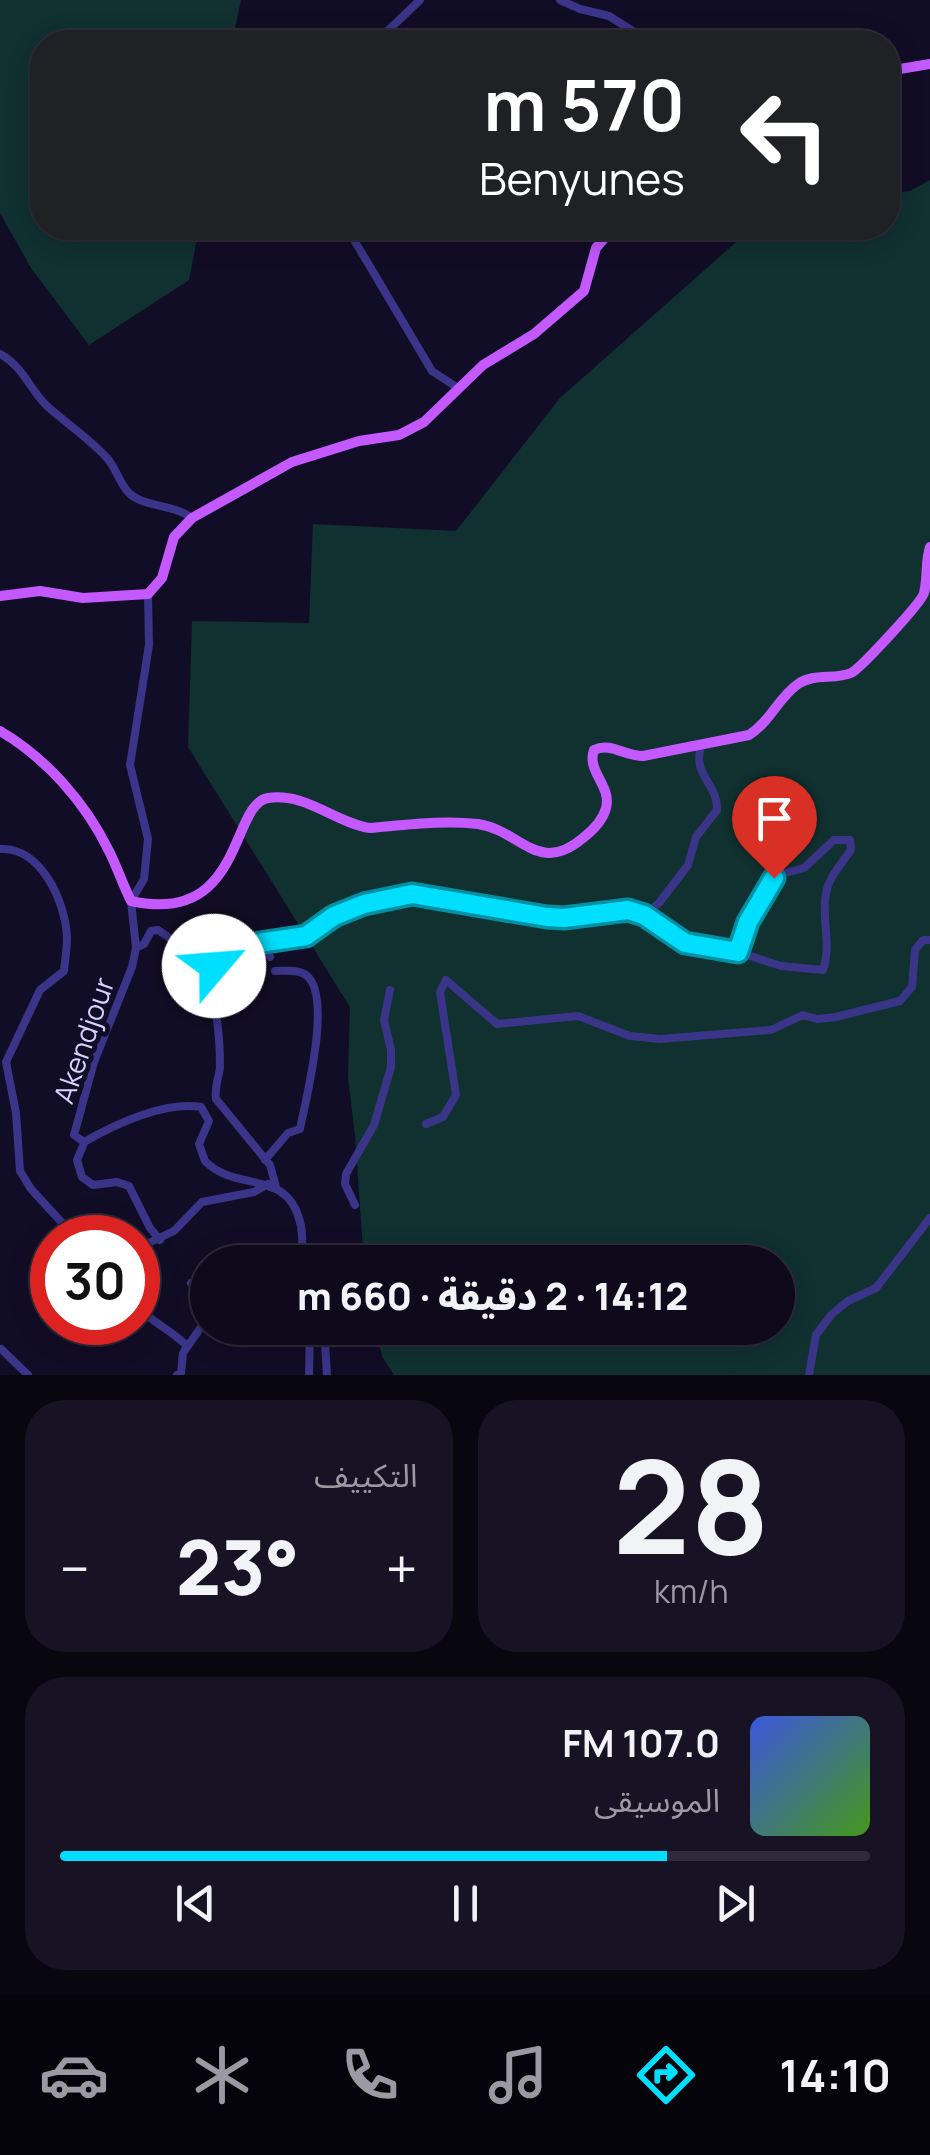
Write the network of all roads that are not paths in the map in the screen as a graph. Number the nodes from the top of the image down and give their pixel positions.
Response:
1 (420, 0) edge
2 (560, 0) edge
3 (389, 30) edge
4 (631, 30) edge
5 (930, 64) edge
6 (900, 69) edge
7 (354, 240) edge
8 (604, 240) edge
9 (0, 354) edge
10 (458, 388) junction
11 (192, 518) junction
12 (930, 547) edge
13 (148, 594) junction
14 (0, 596) edge
15 (0, 731) edge
16 (701, 746) junction
17 (0, 848) edge
18 (131, 901) junction
19 (644, 915) junction
20 (930, 940) edge
21 (259, 943) junction
22 (136, 948) junction
23 (738, 952) junction
24 (270, 957) dead end
25 (201, 968) junction
26 (275, 970) dead end
27 (390, 990) dead end
28 (216, 1098) junction
29 (203, 1108) junction
30 (426, 1124) dead end
31 (85, 1141) junction
32 (265, 1160) junction
33 (272, 1185) junction
34 (355, 1205) dead end
35 (54, 1215) edge
36 (144, 1215) edge
37 (930, 1218) edge
38 (160, 1240) edge
39 (302, 1245) edge
40 (160, 1326) edge
41 (190, 1342) edge
42 (310, 1345) edge
43 (325, 1345) edge
44 (187, 1346) junction
45 (1, 1348) edge
46 (28, 1375) edge
47 (177, 1375) edge
48 (309, 1375) edge
49 (327, 1375) edge
50 (810, 1375) edge

1 - 3 street
2 - 4 street
5 - 6 main road
7 - 10 street
8 - 10 main road
9 - 11 street
10 - 11 main road
11 - 13 main road
12 - 16 main road
13 - 14 main road
13 - 18 street
15 - 18 main road
16 - 18 main road
16 - 19 street
17 - 35 street
18 - 22 street, Akendjour
19 - 21 street
19 - 23 street
20 - 30 street
21 - 24 street
21 - 25 street
22 - 25 street
22 - 31 street, Akendjour
23 - 23 street
25 - 28 street
26 - 32 street
27 - 34 street
28 - 29 street
28 - 32 street
29 - 31 street, Akendjour
29 - 33 street
31 - 36 street
32 - 33 street
33 - 38 street
33 - 39 street
37 - 50 street
40 - 44 street
41 - 44 street
42 - 48 street
43 - 49 street
44 - 47 street
45 - 46 street

